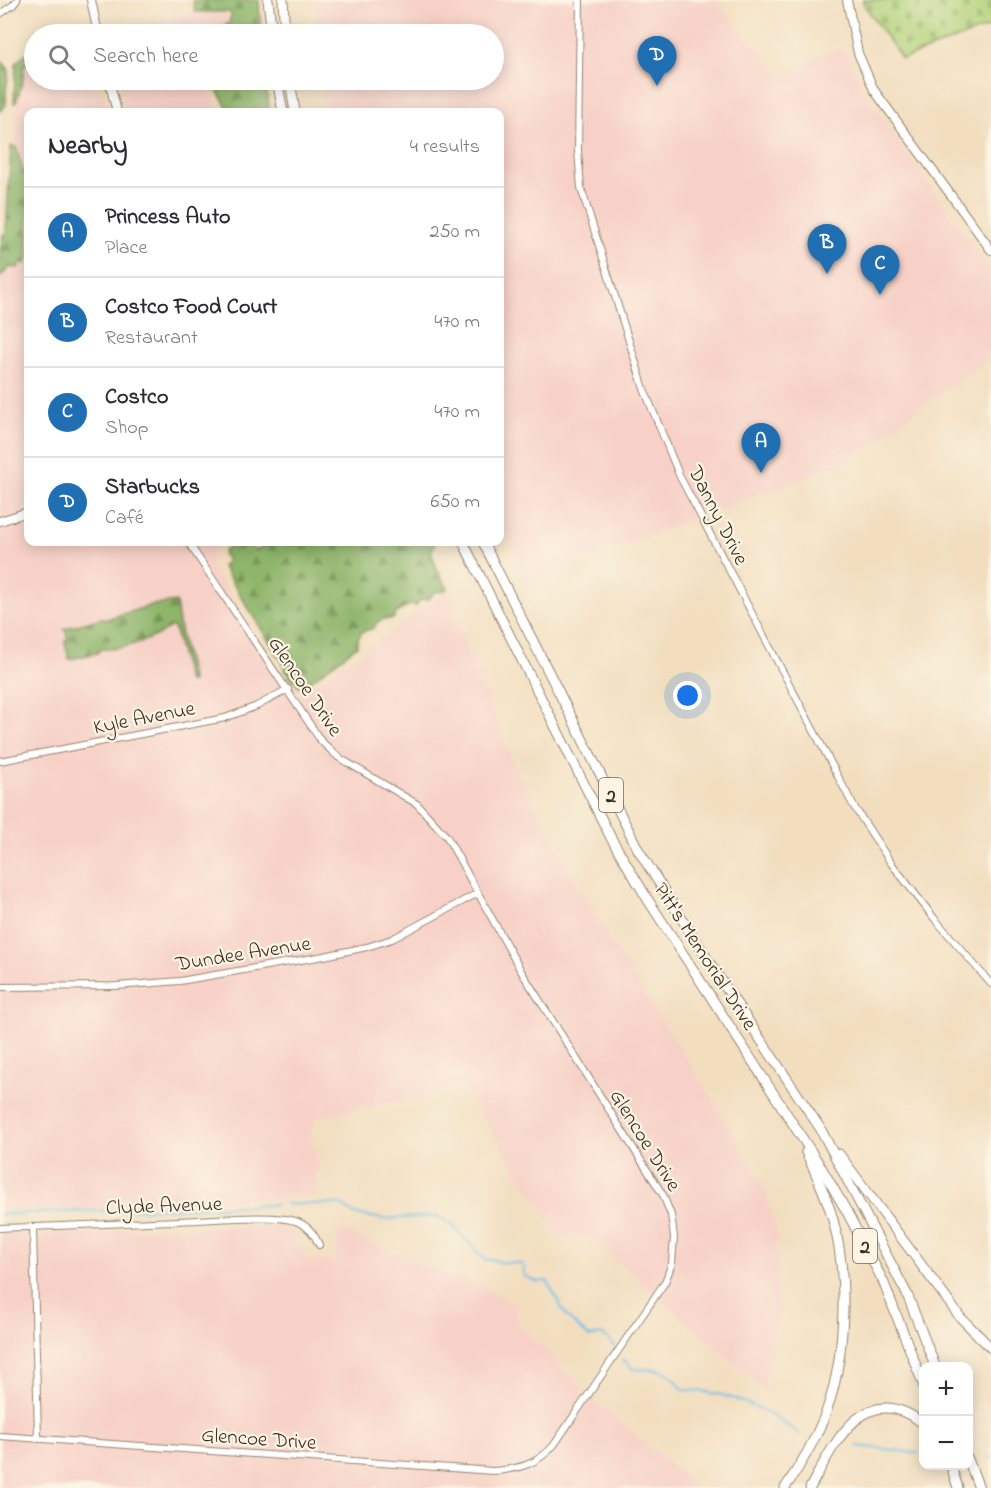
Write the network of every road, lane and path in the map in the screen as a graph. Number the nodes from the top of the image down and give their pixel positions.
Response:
1 (17, 0) edge
2 (91, 0) edge
3 (268, 0) edge
4 (283, 0) edge
5 (580, 0) edge
6 (847, 0) edge
7 (0, 14) edge
8 (96, 24) edge
9 (271, 24) edge
10 (284, 24) edge
11 (112, 90) edge
12 (279, 90) edge
13 (292, 90) edge
14 (116, 108) edge
15 (282, 108) edge
16 (294, 108) edge
17 (991, 250) edge
18 (24, 513) edge
19 (0, 521) edge
20 (191, 546) edge
21 (465, 546) edge
22 (485, 546) edge
23 (288, 689) junction
24 (0, 761) edge
25 (477, 893) junction
26 (991, 984) edge
27 (0, 987) edge
28 (788, 1115) junction
29 (820, 1128) junction
30 (33, 1227) junction
31 (0, 1228) edge
32 (319, 1245) dead end
33 (991, 1348) edge
34 (933, 1362) edge
35 (919, 1373) edge
36 (919, 1421) edge
37 (0, 1437) edge
38 (38, 1438) junction
39 (952, 1470) edge
40 (973, 1470) edge
41 (785, 1488) edge
42 (810, 1488) edge
43 (958, 1488) edge
44 (979, 1488) edge

1 - 7 street
2 - 8 main road
3 - 9 highway
4 - 10 highway
5 - 26 street, Danny Drive
6 - 17 main road
11 - 14 main road
12 - 15 highway
13 - 16 highway
18 - 19 main road
20 - 23 street, Glencoe Drive
21 - 28 highway, Pitt's Memorial Drive / 2
22 - 29 highway, Pitt's Memorial Drive / 2
23 - 24 street, Kyle Avenue
23 - 25 street, Glencoe Drive
25 - 27 street, Dundee Avenue
25 - 38 street, Glencoe Drive
28 - 35 highway, Pitt's Memorial Drive / 2
28 - 41 highway
29 - 33 highway
29 - 34 highway, Pitt's Memorial Drive / 2
30 - 31 street, Clyde Avenue
30 - 32 street, Clyde Avenue
30 - 38 street
36 - 42 highway
37 - 38 street, Glencoe Drive
39 - 43 highway
40 - 44 highway

